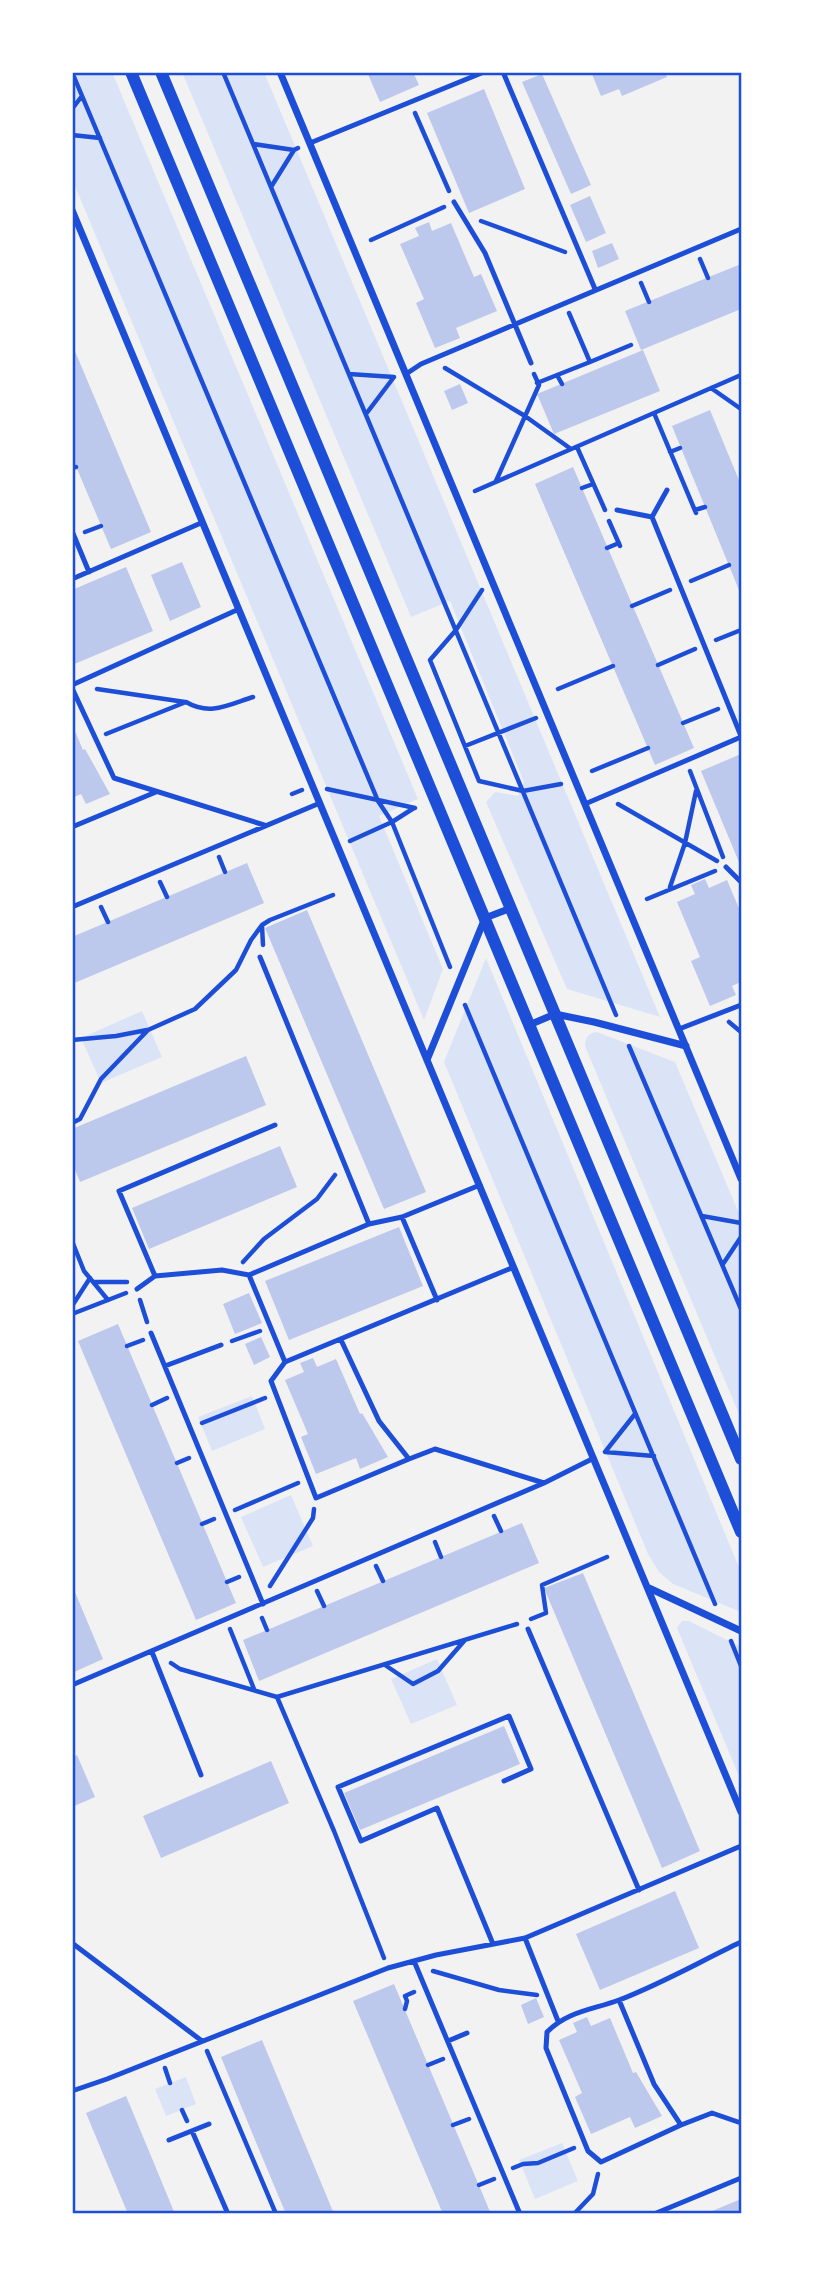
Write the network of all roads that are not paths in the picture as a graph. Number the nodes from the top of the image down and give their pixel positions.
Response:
1 (131, 72) edge
2 (161, 72) edge
3 (280, 72) edge
4 (461, 72) edge
5 (484, 72) edge
6 (503, 72) edge
7 (464, 80) junction
8 (310, 144) junction
9 (454, 202) road end
10 (72, 209) edge
11 (741, 229) edge
12 (595, 289) junction
13 (515, 324) junction
14 (531, 363) road end
15 (406, 374) junction
16 (667, 490) dead end
17 (617, 510) dead end
18 (652, 517) junction
19 (201, 523) junction
20 (72, 531) edge
21 (89, 572) junction
22 (72, 579) edge
23 (239, 609) junction
24 (72, 686) edge
25 (741, 736) edge
26 (158, 791) junction
27 (320, 803) junction
28 (585, 804) junction
29 (264, 825) junction
30 (72, 827) edge
31 (726, 867) road end
32 (741, 882) edge
33 (72, 907) edge
34 (511, 908) junction
35 (485, 918) junction
36 (260, 957) road end
37 (741, 1005) edge
38 (555, 1014) junction
39 (529, 1025) junction
40 (679, 1030) junction
41 (686, 1046) junction
42 (427, 1060) junction
43 (275, 1125) dead end
44 (741, 1178) edge
45 (480, 1185) junction
46 (402, 1217) junction
47 (369, 1224) junction
48 (514, 1267) junction
49 (249, 1275) junction
50 (155, 1276) junction
51 (137, 1289) road end
52 (437, 1300) junction
53 (151, 1333) road end
54 (341, 1340) junction
55 (221, 1345) road end
56 (285, 1362) junction
57 (165, 1366) junction
58 (594, 1458) junction
59 (409, 1459) junction
60 (741, 1459) edge
61 (544, 1483) junction
62 (741, 1532) edge
63 (648, 1588) junction
64 (263, 1604) junction
65 (528, 1629) dead end
66 (741, 1631) edge
67 (152, 1652) junction
68 (72, 1685) edge
69 (201, 1775) dead end
70 (503, 1781) dead end
71 (741, 1812) edge
72 (741, 1846) edge
73 (639, 1889) junction
74 (525, 1938) junction
75 (741, 1942) edge
76 (72, 1943) edge
77 (493, 1944) junction
78 (414, 1961) junction
79 (619, 2000) junction
80 (558, 2021) junction
81 (467, 2033) dead end
82 (203, 2042) junction
83 (448, 2042) junction
84 (72, 2091) edge
85 (741, 2123) edge
86 (209, 2124) dead end
87 (681, 2124) junction
88 (192, 2131) junction
89 (169, 2140) dead end
90 (741, 2178) edge
91 (228, 2214) edge
92 (520, 2214) edge
93 (654, 2214) edge

1 - 35 street
2 - 34 street
3 - 8 street
4 - 7 lane
5 - 7 lane
6 - 12 lane
7 - 8 lane
8 - 15 street
9 - 13 lane
10 - 19 street
11 - 12 lane
12 - 13 lane
13 - 14 lane
13 - 15 lane
15 - 28 street
16 - 18 lane
17 - 18 lane
18 - 25 lane
19 - 21 lane
19 - 23 street
20 - 21 lane
21 - 22 lane
23 - 24 lane
23 - 27 street
24 - 26 lane
25 - 28 lane
26 - 29 lane
26 - 30 lane
27 - 29 lane
27 - 42 street
28 - 40 street
29 - 33 lane
31 - 32 lane
34 - 35 street
34 - 38 street
35 - 39 street
35 - 42 street
36 - 47 lane
37 - 40 lane
38 - 39 street
38 - 41 street
38 - 60 street
39 - 62 street
40 - 41 street
41 - 44 street
42 - 45 street
43 - 50 lane
45 - 46 lane
45 - 48 street
46 - 47 lane
46 - 52 lane
47 - 49 lane
48 - 52 lane
48 - 58 street
49 - 50 lane
49 - 56 lane
50 - 51 lane
52 - 54 lane
53 - 57 lane
54 - 56 lane
54 - 59 lane
55 - 57 lane
56 - 59 lane
57 - 64 lane
58 - 61 lane
58 - 63 street
59 - 61 lane
61 - 64 lane
63 - 66 street
63 - 71 street
64 - 67 lane
65 - 73 lane
67 - 68 lane
67 - 69 lane
70 - 77 lane
72 - 73 lane
73 - 74 lane
74 - 77 lane
74 - 80 lane
75 - 79 lane
76 - 82 lane
77 - 78 lane
78 - 82 lane
78 - 83 lane
79 - 80 lane
79 - 87 lane
80 - 87 lane
81 - 83 lane
82 - 84 lane
83 - 92 lane
85 - 87 lane
86 - 88 lane
88 - 89 lane
88 - 91 lane
90 - 93 lane

